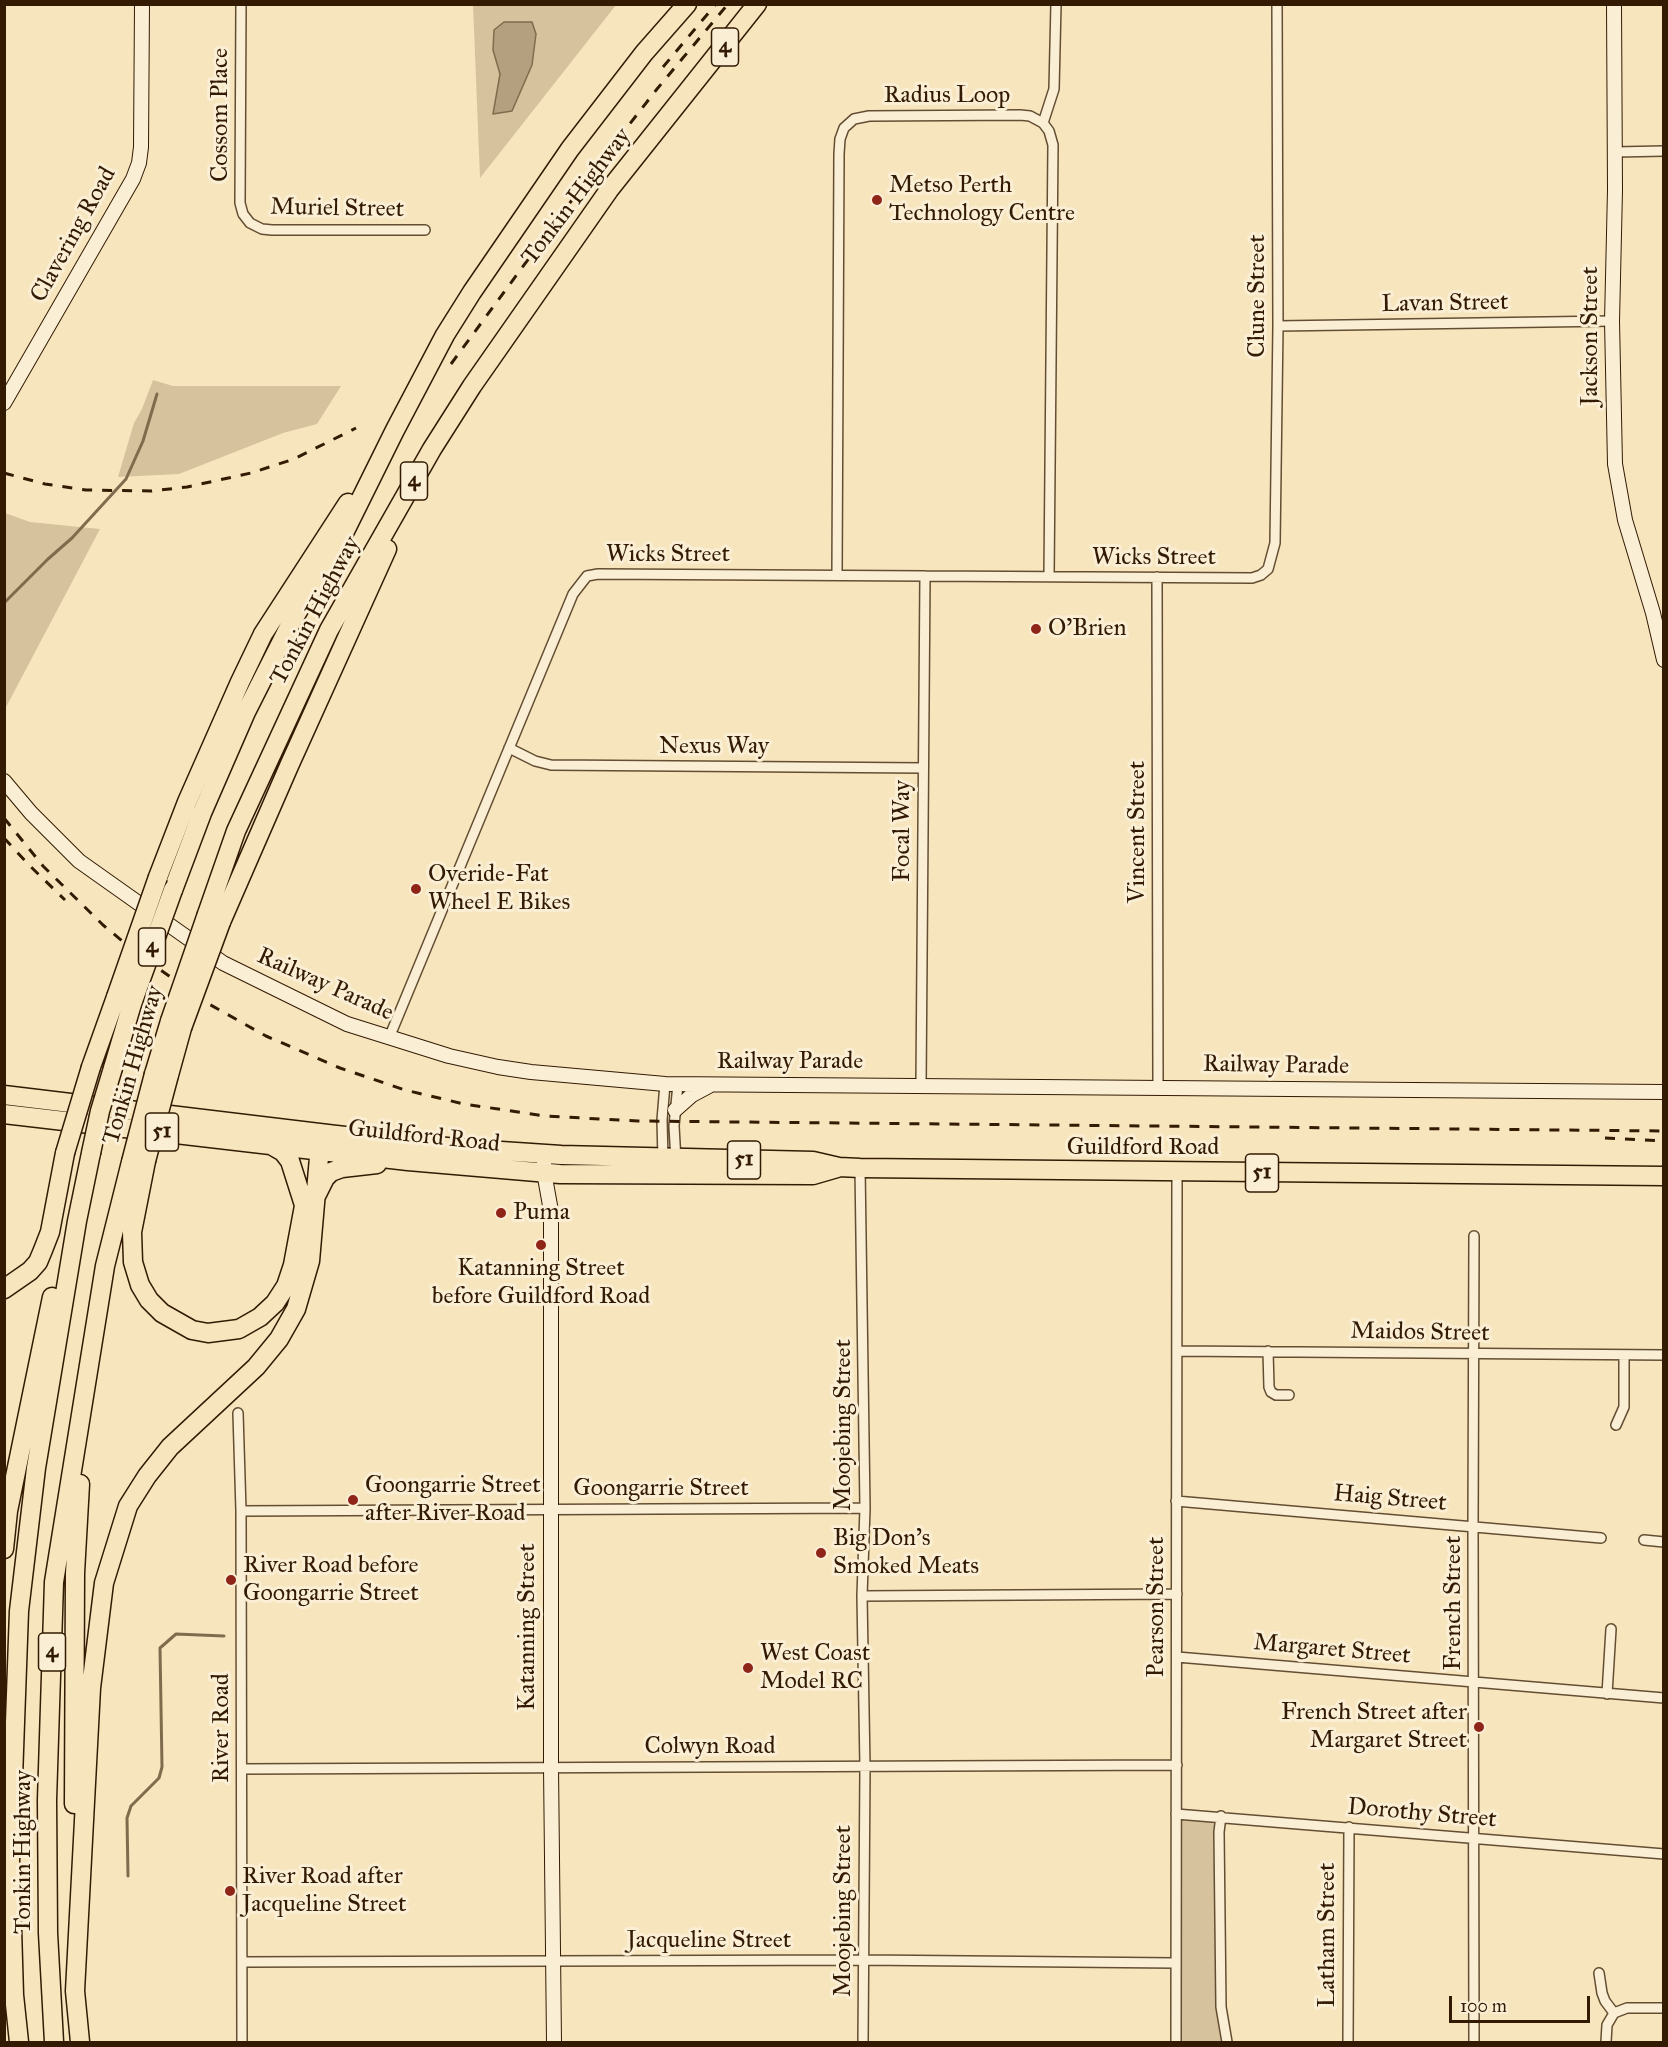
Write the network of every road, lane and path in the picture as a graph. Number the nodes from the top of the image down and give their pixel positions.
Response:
1 (142, 4) edge
2 (241, 4) edge
3 (687, 4) edge
4 (759, 4) edge
5 (1056, 4) edge
6 (1277, 4) edge
7 (1614, 4) edge
8 (1043, 123) junction
9 (1664, 151) edge
10 (1615, 152) junction
11 (250, 223) joint
12 (425, 230) dead end
13 (1612, 321) junction
14 (1278, 326) junction
15 (4, 403) edge
16 (393, 434) junction
17 (837, 575) junction
18 (925, 576) junction
19 (1049, 576) junction
20 (1157, 577) junction
21 (1252, 578) joint
22 (1664, 660) edge
23 (509, 748) junction
24 (923, 768) junction
25 (4, 781) edge
26 (124, 1001) junction
27 (390, 1038) junction
28 (672, 1084) junction
29 (714, 1084) junction
30 (921, 1085) junction
31 (1158, 1087) junction
32 (1664, 1092) edge
33 (4, 1095) edge
34 (675, 1110) junction
35 (4, 1114) edge
36 (314, 1141) junction
37 (268, 1144) junction
38 (553, 1154) junction
39 (138, 1161) junction
40 (408, 1161) junction
41 (670, 1167) junction
42 (860, 1168) junction
43 (1177, 1172) junction
44 (552, 1173) junction
45 (1664, 1176) edge
46 (309, 1202) junction
47 (77, 1221) junction
48 (1474, 1236) dead end
49 (4, 1289) edge
50 (1177, 1351) junction
51 (1268, 1351) junction
52 (1475, 1354) junction
53 (1624, 1354) junction
54 (1664, 1355) edge
55 (87, 1380) junction
56 (1289, 1395) dead end
57 (238, 1413) dead end
58 (1616, 1425) dead end
59 (1176, 1501) junction
60 (865, 1508) junction
61 (551, 1509) junction
62 (241, 1511) junction
63 (1473, 1526) junction
64 (1601, 1538) dead end
65 (1644, 1540) dead end
66 (1664, 1542) edge
67 (4, 1549) edge
68 (1177, 1594) junction
69 (862, 1596) junction
70 (1611, 1629) dead end
71 (1177, 1657) junction
72 (1474, 1683) junction
73 (1607, 1694) junction
74 (1664, 1698) edge
75 (1177, 1765) junction
76 (551, 1767) junction
77 (865, 1767) junction
78 (242, 1769) junction
79 (1176, 1814) junction
80 (1221, 1816) junction
81 (1349, 1827) junction
82 (1475, 1839) junction
83 (1664, 1854) edge
84 (77, 1956) junction
85 (863, 1960) junction
86 (554, 1961) junction
87 (242, 1962) junction
88 (1175, 1963) junction
89 (1599, 1973) dead end
90 (1664, 2008) edge
91 (1614, 2013) junction
92 (18, 2043) edge
93 (54, 2043) edge
94 (80, 2043) edge
95 (242, 2043) edge
96 (554, 2043) edge
97 (863, 2043) edge
98 (1176, 2043) edge
99 (1227, 2043) edge
100 (1348, 2043) edge
101 (1474, 2043) edge
102 (1606, 2043) edge

1 - 15 street, Clavering Road
2 - 11 street, Cossom Place
3 - 16 highway, Tonkin Highway / 4
4 - 39 highway, Tonkin Highway / 4, bridge
5 - 8 street
6 - 14 street, Clune Street
7 - 10 street, Jackson Street
8 - 17 street, Radius Loop
8 - 19 street, Radius Loop
9 - 10 street
10 - 13 street, Jackson Street
11 - 12 street, Muriel Street
13 - 14 street, Lavan Street
13 - 22 street, Jackson Street
14 - 21 street, Clune Street
16 - 26 highway, Tonkin Highway / 4, bridge
16 - 26 highway, bridge
17 - 18 street, Wicks Street
17 - 23 street, Wicks Street
18 - 19 street, Wicks Street
18 - 24 street, Focal Way
19 - 20 street, Wicks Street
20 - 21 street, Wicks Street
20 - 31 street, Vincent Street
23 - 24 street, Nexus Way
23 - 27 street, Wicks Street
24 - 30 street, Focal Way
25 - 27 street, Railway Parade
26 - 47 highway, Tonkin Highway / 4, bridge
26 - 49 highway, bridge
27 - 28 street, Railway Parade
28 - 29 street, Railway Parade
28 - 34 street
28 - 41 street
29 - 30 street, Railway Parade
29 - 34 street
30 - 31 street, Railway Parade
31 - 32 street, Railway Parade
33 - 36 highway, Guildford Road / 51
34 - 41 street
35 - 37 highway, Guildford Road / 51
36 - 37 highway, Guildford Road / 51
36 - 38 highway, Guildford Road / 51
36 - 40 highway, Guildford Road / 51
36 - 46 highway
37 - 46 highway
38 - 41 highway, Guildford Road / 51
38 - 44 street, Katanning Street
39 - 46 highway
39 - 55 highway, Tonkin Highway / 4
40 - 44 highway, Guildford Road / 51
40 - 46 highway
41 - 42 highway, Guildford Road / 51
41 - 44 highway, Guildford Road / 51
42 - 43 highway, Guildford Road / 51
42 - 60 street, Moojebing Street
43 - 45 highway, Guildford Road / 51
43 - 50 street, Pearson Street
44 - 61 street, Katanning Street
46 - 84 highway
47 - 67 highway, Tonkin Highway
47 - 92 highway, Tonkin Highway
48 - 52 street, French Street
50 - 51 street, Maidos Street
50 - 59 street, Pearson Street
51 - 52 street, Maidos Street
51 - 56 street
52 - 53 street, Maidos Street
52 - 63 street, French Street
53 - 54 street, Maidos Street
53 - 58 street
55 - 84 highway
55 - 93 highway, Tonkin Highway / 4
57 - 62 street, River Road
59 - 63 street, Haig Street
59 - 68 street, Pearson Street
60 - 61 street, Goongarrie Street
60 - 69 street, Moojebing Street
61 - 62 street, Goongarrie Street
61 - 76 street, Katanning Street
62 - 78 street, River Road
63 - 64 street, Haig Street
63 - 72 street, French Street
65 - 66 street
68 - 69 street
68 - 71 street, Pearson Street
69 - 77 street, Moojebing Street
70 - 73 street
71 - 72 street, Margaret Street
71 - 75 street, Pearson Street
72 - 73 street, Margaret Street
72 - 82 street, French Street
73 - 74 street, Margaret Street
75 - 77 street, Colwyn Road
75 - 79 street, Pearson Street
76 - 77 street, Colwyn Road
76 - 78 street, Colwyn Road
76 - 86 street, Katanning Street
77 - 85 street, Moojebing Street
78 - 87 street, River Road
79 - 80 street, Dorothy Street
79 - 88 street, Pearson Street
80 - 81 street, Dorothy Street
80 - 99 street
81 - 82 street, Dorothy Street
81 - 100 street, Latham Street
82 - 83 street, Dorothy Street
82 - 101 street, French Street
84 - 94 highway
85 - 86 street, Jacqueline Street
85 - 88 street, Jacqueline Street
85 - 97 street, Moojebing Street
86 - 87 street, Jacqueline Street
86 - 96 street, Katanning Street
87 - 95 street, River Road
88 - 98 street, Pearson Street
89 - 91 street
90 - 91 street
91 - 102 street

